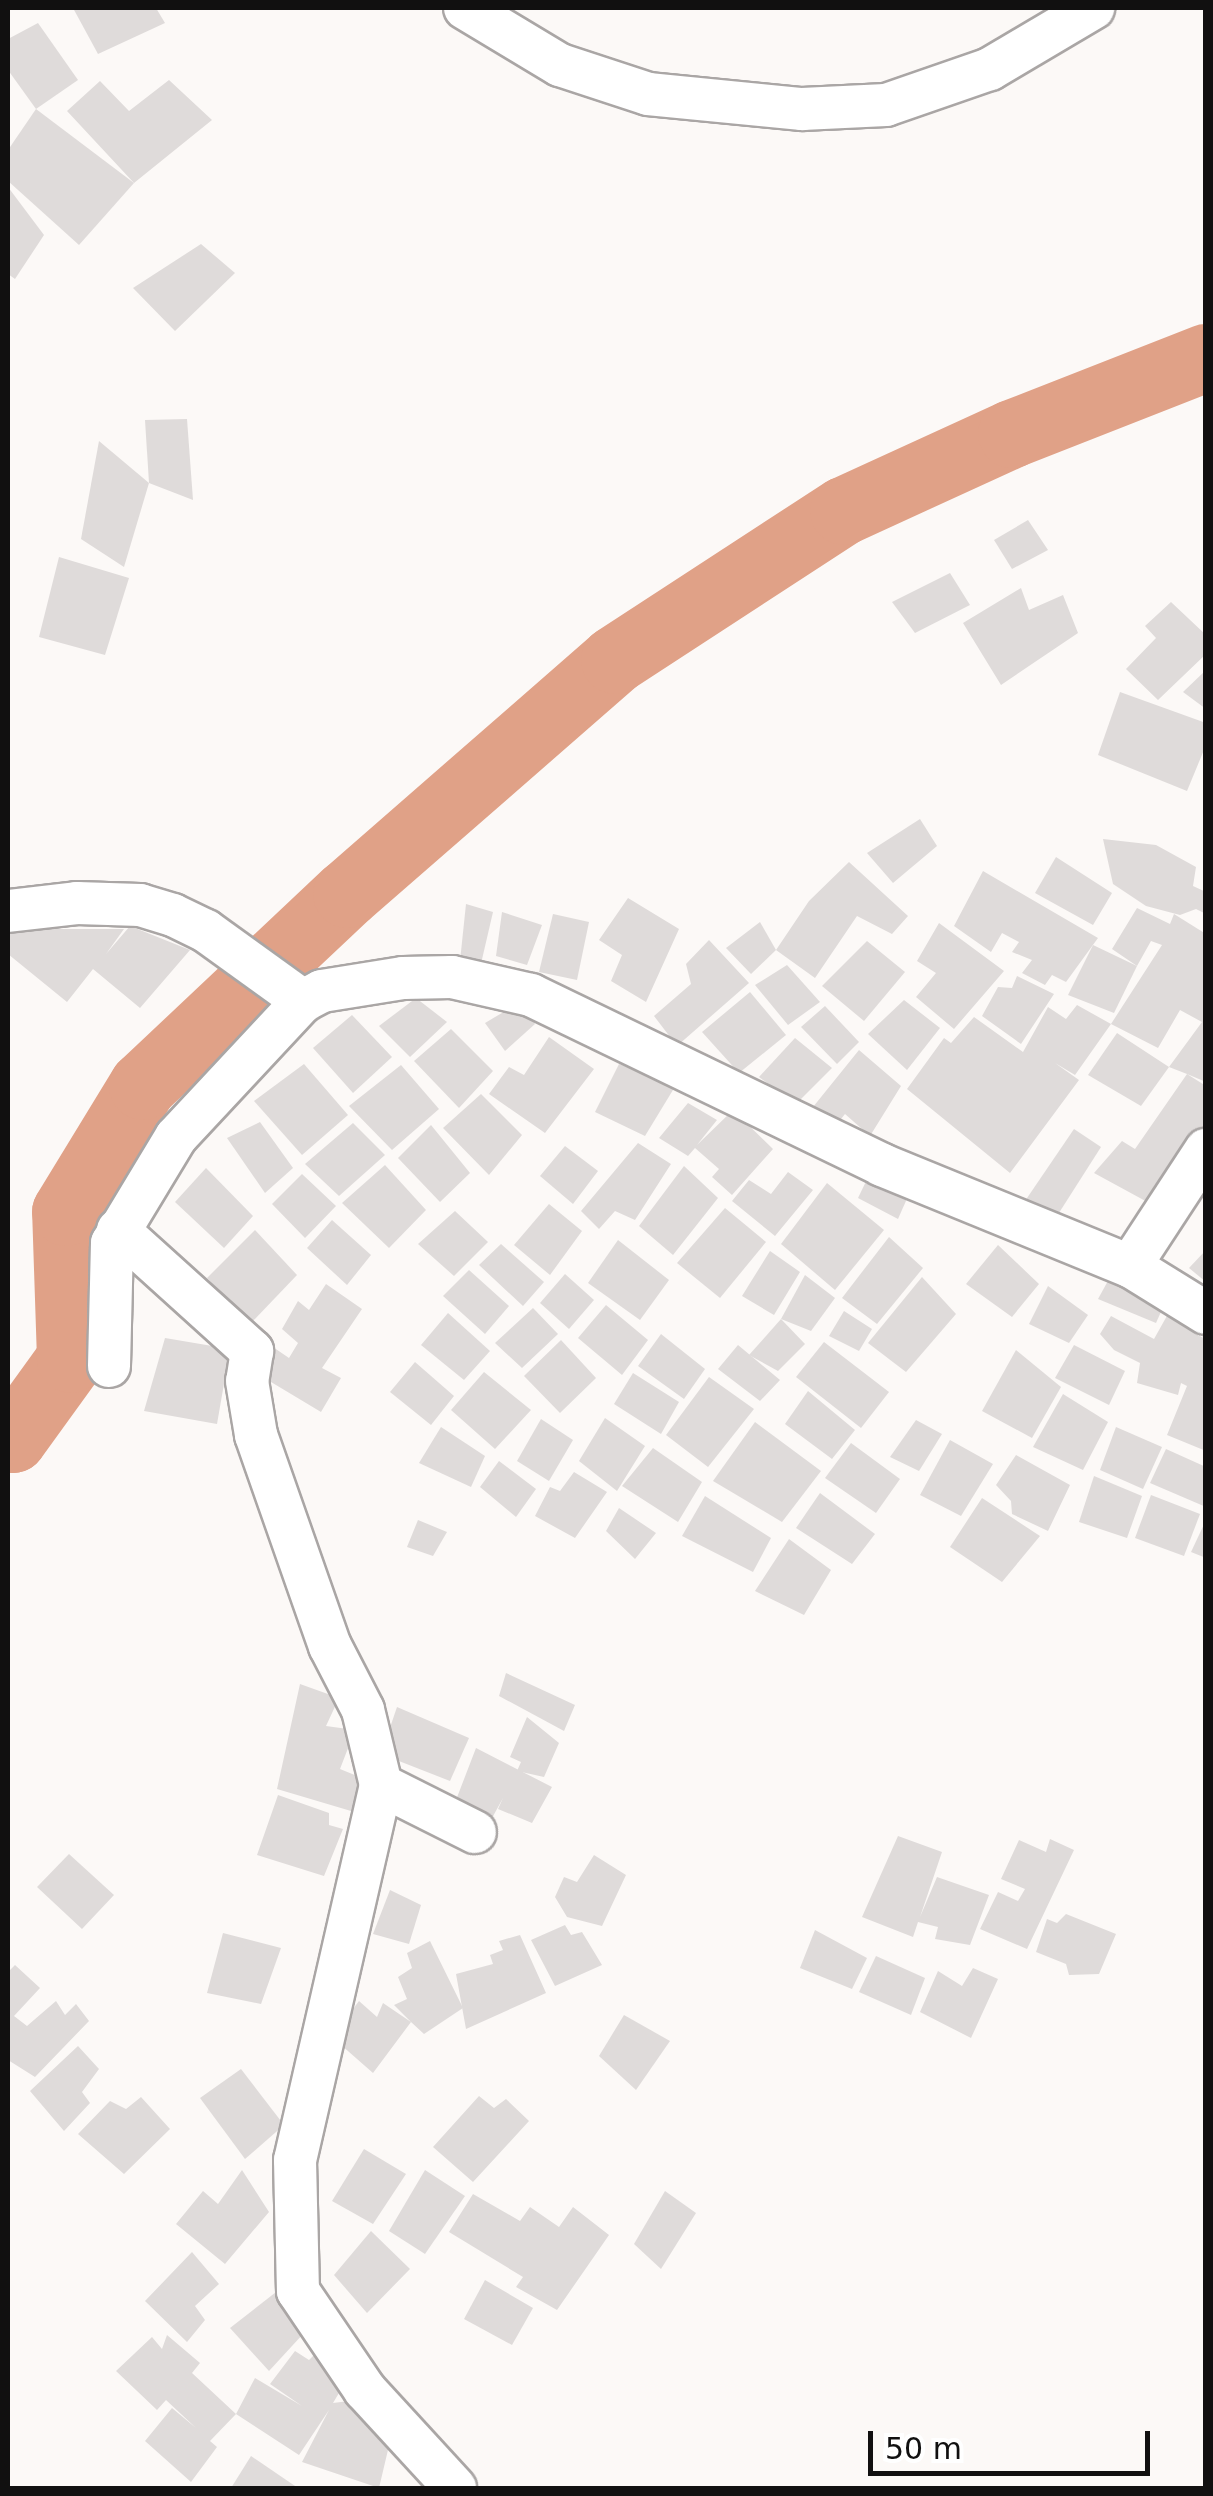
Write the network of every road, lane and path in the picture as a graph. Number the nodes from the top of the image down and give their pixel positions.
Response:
1 (465, 8) edge
2 (1093, 8) edge
3 (8, 911) edge
4 (297, 996) junction
5 (1206, 1150) edge
6 (118, 1230) junction
7 (1130, 1266) junction
8 (1206, 1313) edge
9 (109, 1366) dead end
10 (381, 1785) junction
11 (475, 1832) dead end
12 (455, 2488) edge

1 - 2 street
3 - 4 street
4 - 6 street
4 - 7 street
5 - 7 street
6 - 9 street
6 - 10 street
7 - 8 street
10 - 11 street
10 - 12 street

